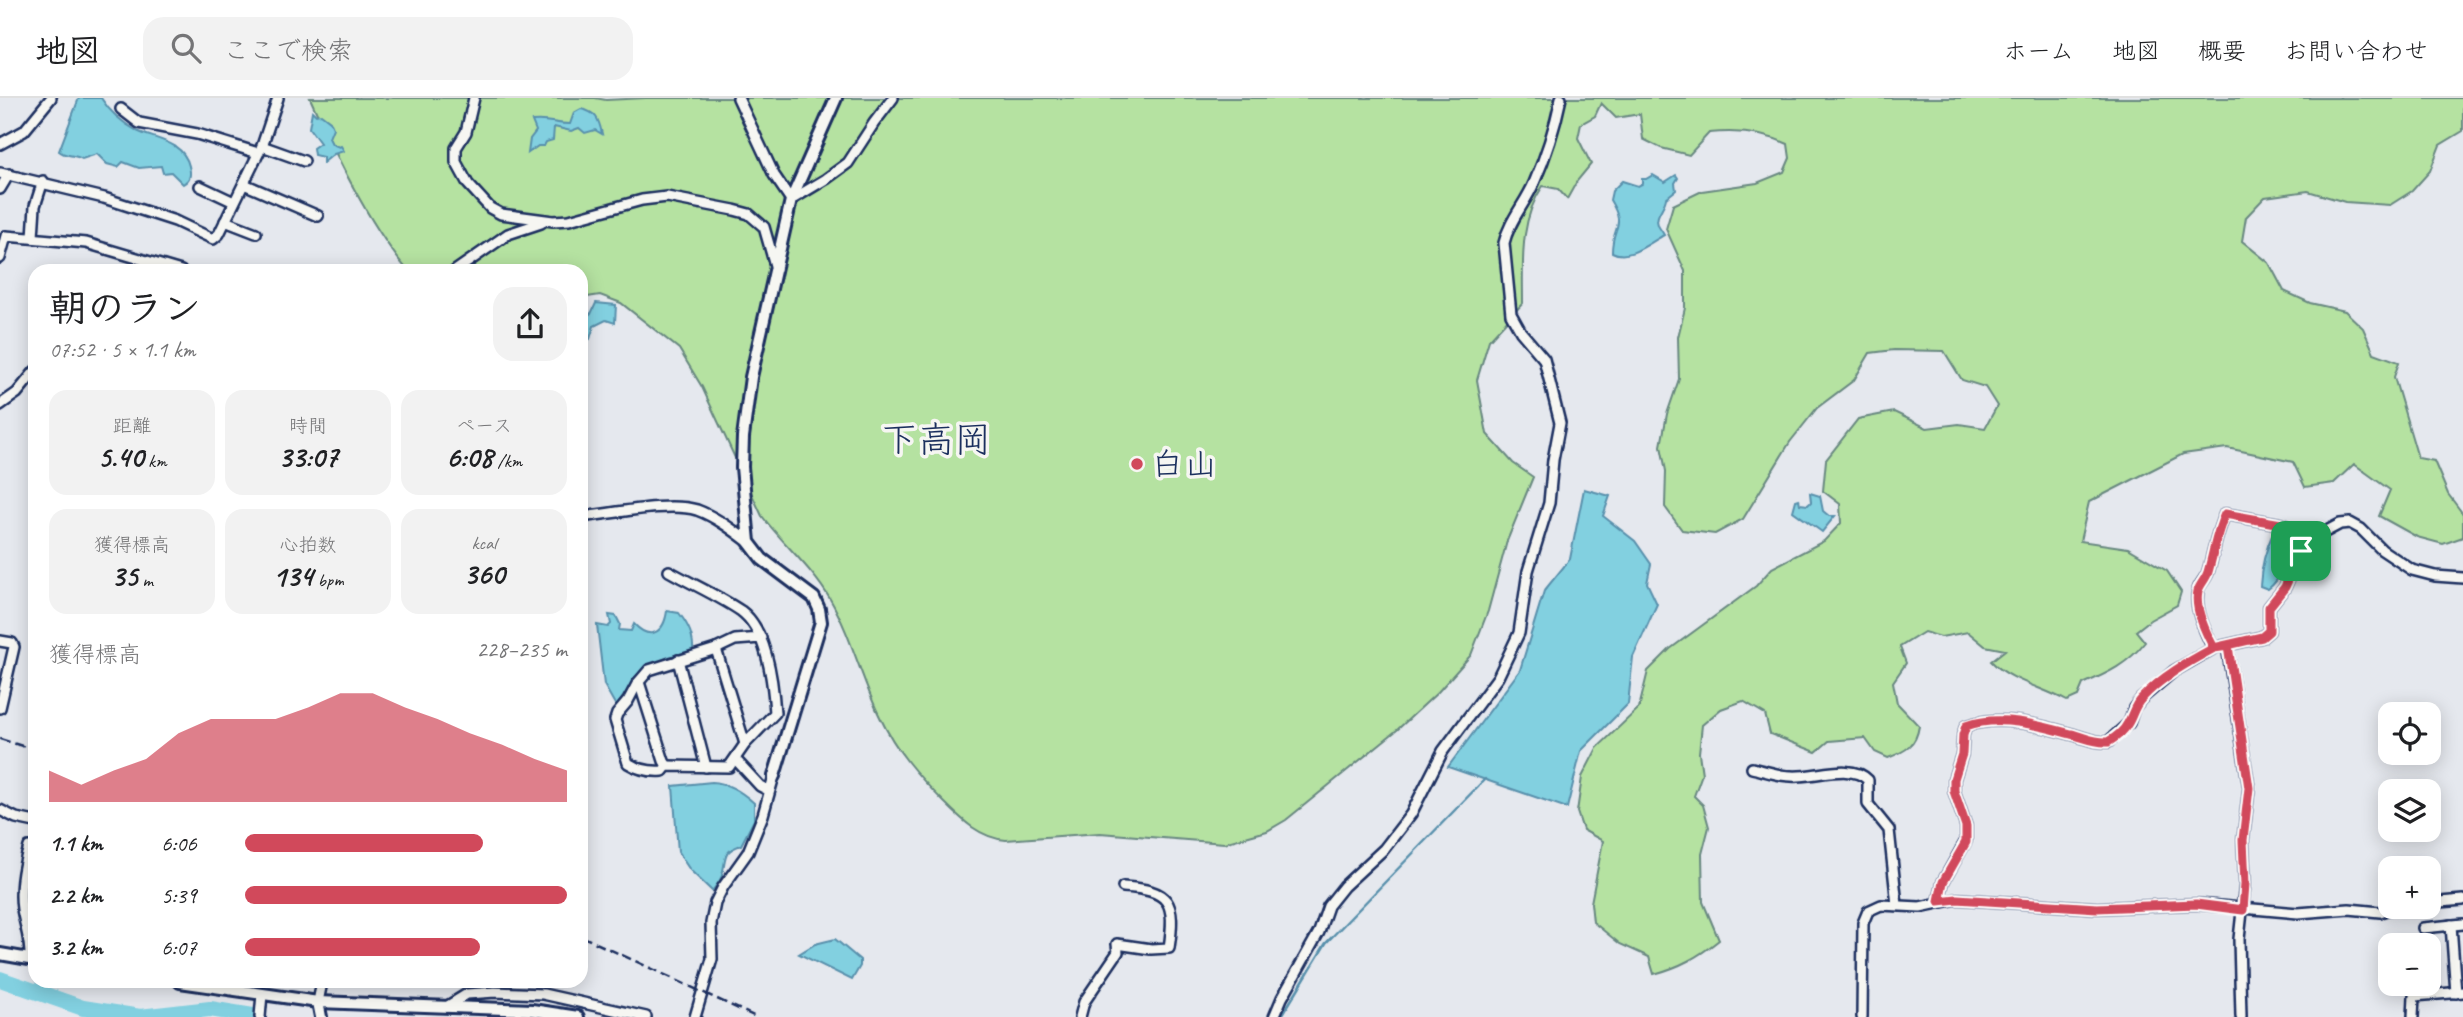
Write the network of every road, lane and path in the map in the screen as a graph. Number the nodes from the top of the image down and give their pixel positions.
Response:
1 (51, 98) edge
2 (278, 98) edge
3 (474, 98) edge
4 (738, 98) edge
5 (836, 98) edge
6 (893, 98) edge
7 (1561, 98) edge
8 (121, 109) dead end
9 (0, 144) edge
10 (260, 149) junction
11 (304, 161) dead end
12 (4, 173) edge
13 (43, 181) junction
14 (244, 184) junction
15 (200, 186) dead end
16 (0, 190) edge
17 (791, 200) junction
18 (234, 202) junction
19 (318, 216) dead end
20 (225, 220) junction
21 (553, 222) junction
22 (256, 233) dead end
23 (33, 237) junction
24 (0, 258) edge
25 (157, 264) edge
26 (465, 264) edge
27 (776, 269) junction
28 (28, 380) edge
29 (0, 405) edge
30 (588, 516) edge
31 (2308, 541) junction
32 (749, 542) junction
33 (669, 571) dead end
34 (2463, 578) edge
35 (761, 638) junction
36 (0, 641) edge
37 (2228, 646) junction
38 (2214, 648) junction
39 (716, 649) junction
40 (678, 660) junction
41 (639, 682) junction
42 (0, 708) edge
43 (745, 744) junction
44 (736, 760) junction
45 (667, 766) junction
46 (706, 767) junction
47 (1752, 768) dead end
48 (774, 776) joint
49 (768, 790) junction
50 (0, 810) edge
51 (28, 820) edge
52 (28, 851) edge
53 (1123, 887) dead end
54 (2463, 900) edge
55 (1939, 901) junction
56 (2441, 902) edge
57 (1897, 905) junction
58 (2243, 910) junction
59 (2378, 912) edge
60 (2463, 924) edge
61 (2451, 925) junction
62 (2423, 928) dead end
63 (28, 934) edge
64 (0, 954) edge
65 (28, 958) edge
66 (221, 988) edge
67 (321, 988) edge
68 (2459, 993) edge
69 (262, 994) junction
70 (318, 1002) junction
71 (446, 1007) junction
72 (467, 1012) edge
73 (261, 1013) edge
74 (321, 1017) edge
75 (578, 1017) edge
76 (646, 1017) edge
77 (695, 1017) edge
78 (1080, 1017) edge
79 (1274, 1017) edge
80 (1862, 1017) edge
81 (2241, 1017) edge
82 (2413, 1017) edge

1 - 9 street
2 - 10 street
3 - 21 street
4 - 17 street
5 - 17 street
6 - 17 street
7 - 79 street
8 - 10 street
10 - 11 street
10 - 14 street
12 - 13 street
12 - 16 street
13 - 20 street
13 - 23 street
14 - 18 street
14 - 19 street
15 - 18 street
17 - 27 street
18 - 20 street
20 - 22 street
21 - 26 street
21 - 27 street
23 - 24 street
23 - 25 street
27 - 32 street
28 - 29 street
30 - 32 street
31 - 34 street
31 - 37 street
31 - 38 street
32 - 48 street
33 - 35 street
35 - 39 street
35 - 43 street
36 - 42 street
37 - 38 street
37 - 58 street
38 - 55 street
39 - 40 street
39 - 43 street
40 - 41 street
40 - 46 street
41 - 45 street
41 - 45 street
43 - 44 street
44 - 46 street
44 - 49 street
45 - 46 street
47 - 57 street
48 - 49 street
49 - 77 street
50 - 51 street
52 - 63 street
53 - 78 street
54 - 56 street
55 - 57 street
55 - 58 street
57 - 80 street
58 - 59 street
58 - 81 street
60 - 61 street
61 - 62 street
61 - 68 street
64 - 65 street
66 - 69 street
67 - 70 street
68 - 82 street
69 - 70 street
69 - 73 street
70 - 71 street
70 - 74 street
71 - 72 street
71 - 76 street
72 - 75 street

